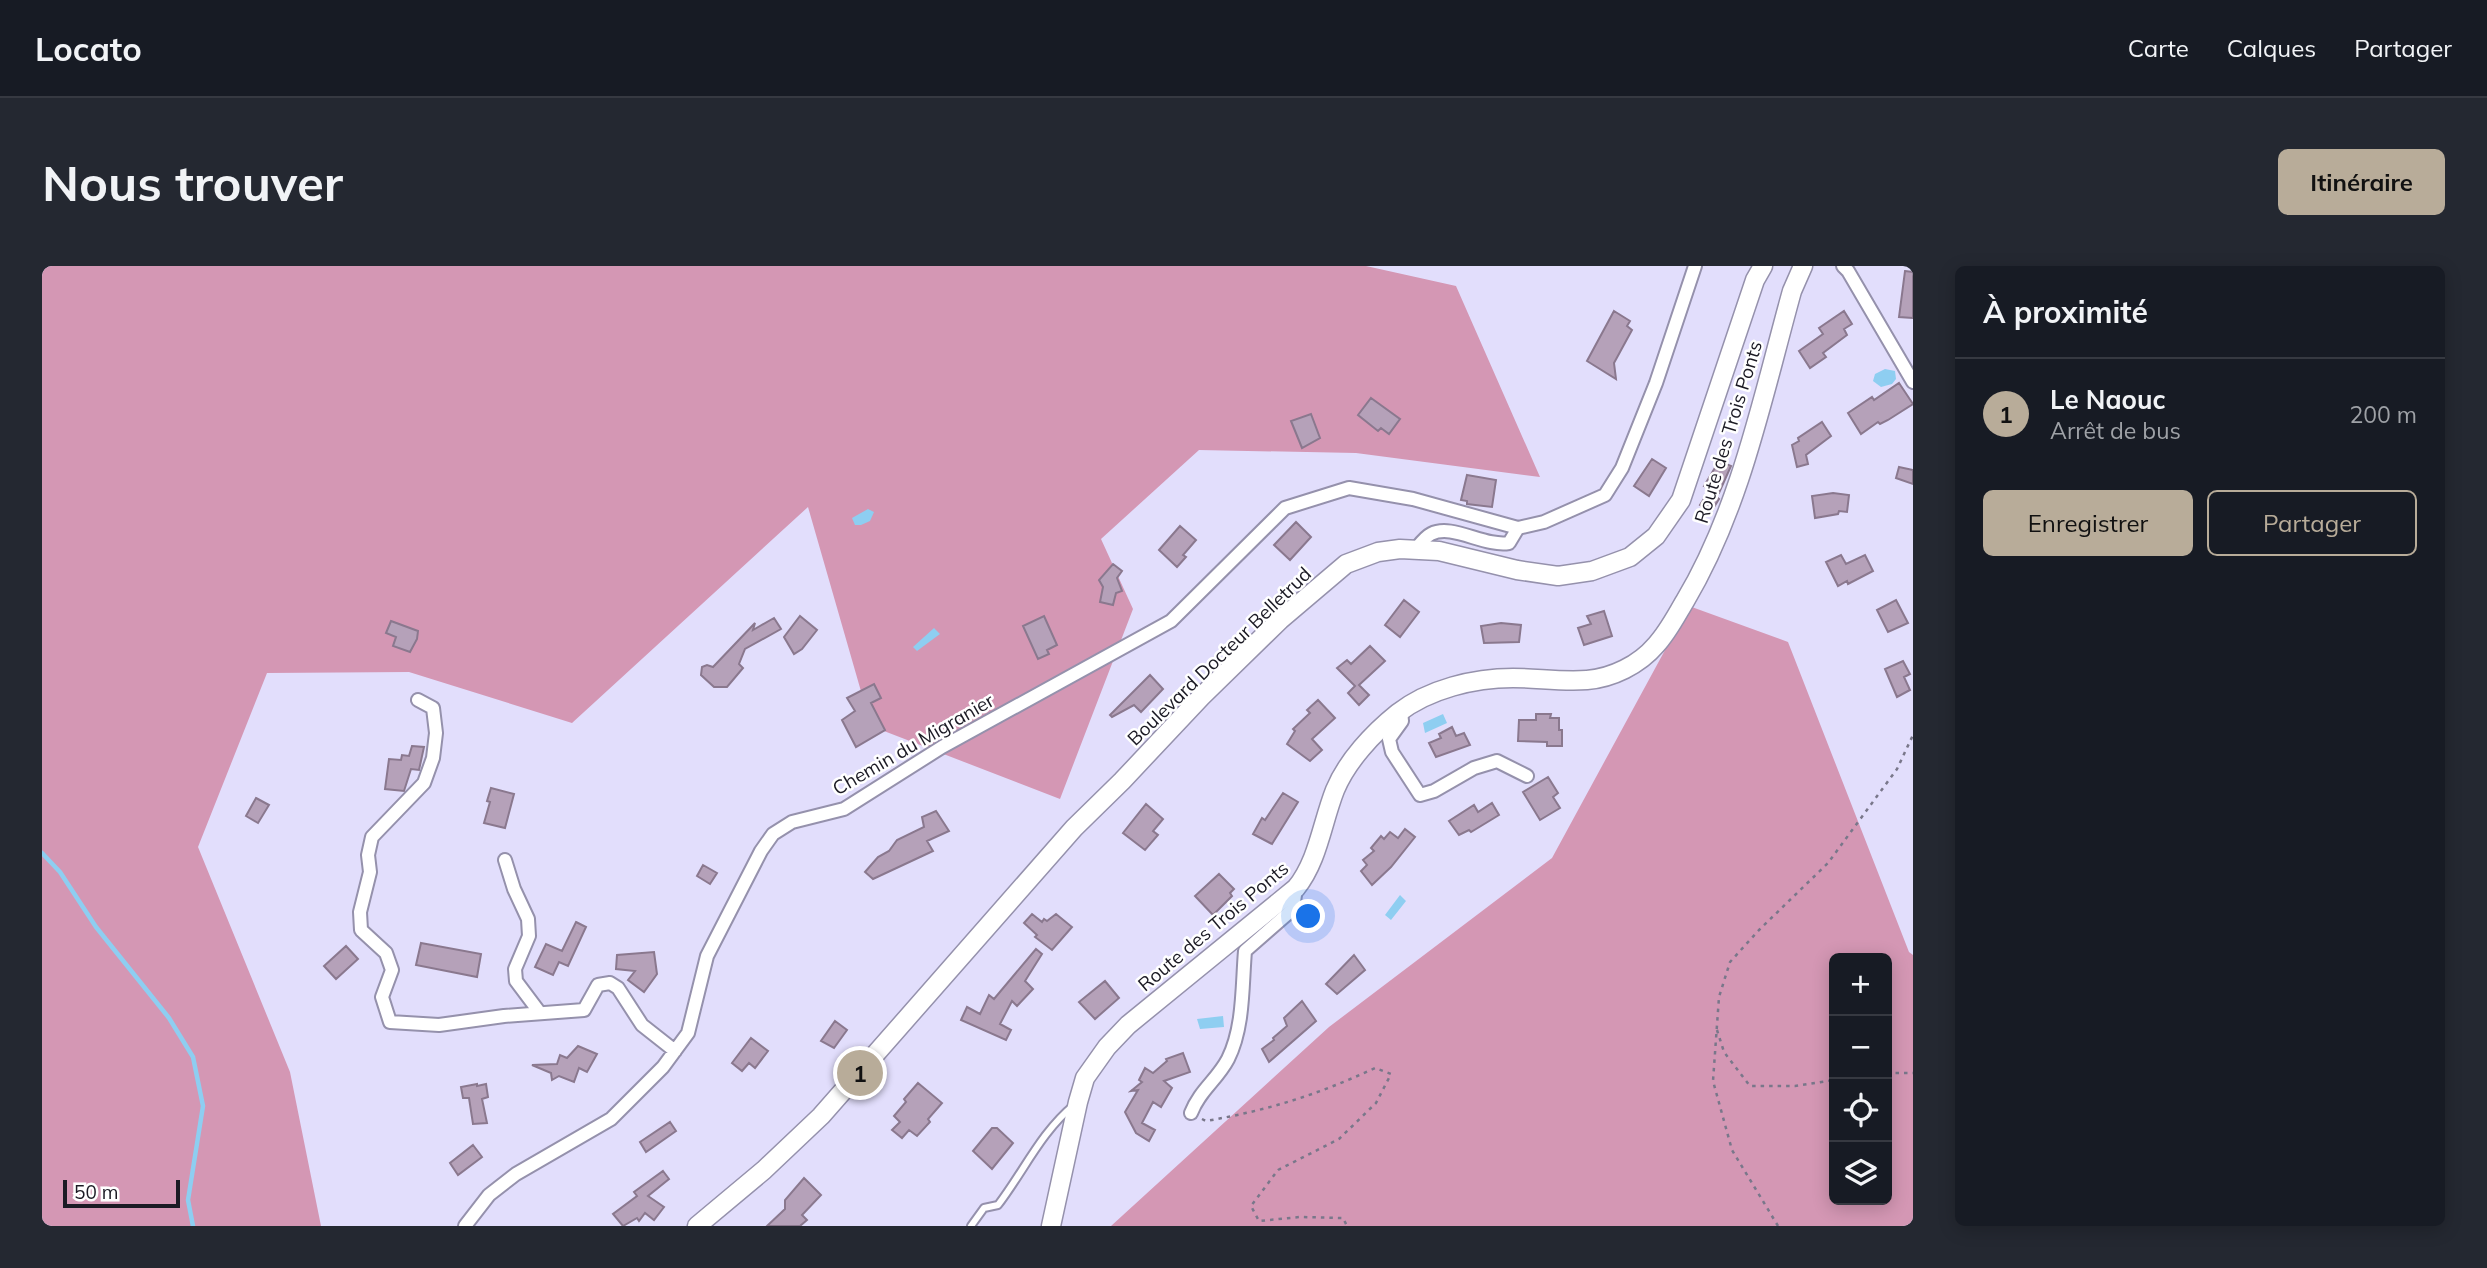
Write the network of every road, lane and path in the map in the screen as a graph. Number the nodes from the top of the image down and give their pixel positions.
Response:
1 (1695, 266) edge
2 (1763, 266) edge
3 (1803, 266) edge
4 (1843, 266) edge
5 (1913, 382) edge
6 (1517, 528) junction
7 (1415, 550) junction
8 (418, 700) dead end
9 (1401, 711) junction
10 (1913, 735) edge
11 (1527, 776) dead end
12 (505, 860) dead end
13 (1296, 888) junction
14 (540, 1013) junction
15 (1716, 1028) junction
16 (675, 1051) junction
17 (1892, 1073) edge
18 (1913, 1073) edge
19 (1829, 1081) edge
20 (1078, 1101) junction
21 (1191, 1113) joint
22 (465, 1226) edge
23 (697, 1226) edge
24 (971, 1226) edge
25 (1051, 1226) edge
26 (1347, 1226) edge
27 (1777, 1226) edge

1 - 6 street
2 - 7 main road, Boulevard Docteur Belletrud
3 - 9 main road, Route des Trois Ponts
4 - 5 street
6 - 7 street
6 - 16 street, Chemin du Migranier
7 - 23 main road, Boulevard Docteur Belletrud
8 - 14 street
9 - 11 street
9 - 13 main road, Route des Trois Ponts
10 - 15 path
12 - 14 street
13 - 20 main road, Route des Trois Ponts
13 - 21 street
14 - 16 street
15 - 19 path
15 - 27 path
16 - 22 street, Chemin du Migranier
17 - 18 path
20 - 24 lane
20 - 25 main road, Route des Trois Ponts
21 - 26 path

